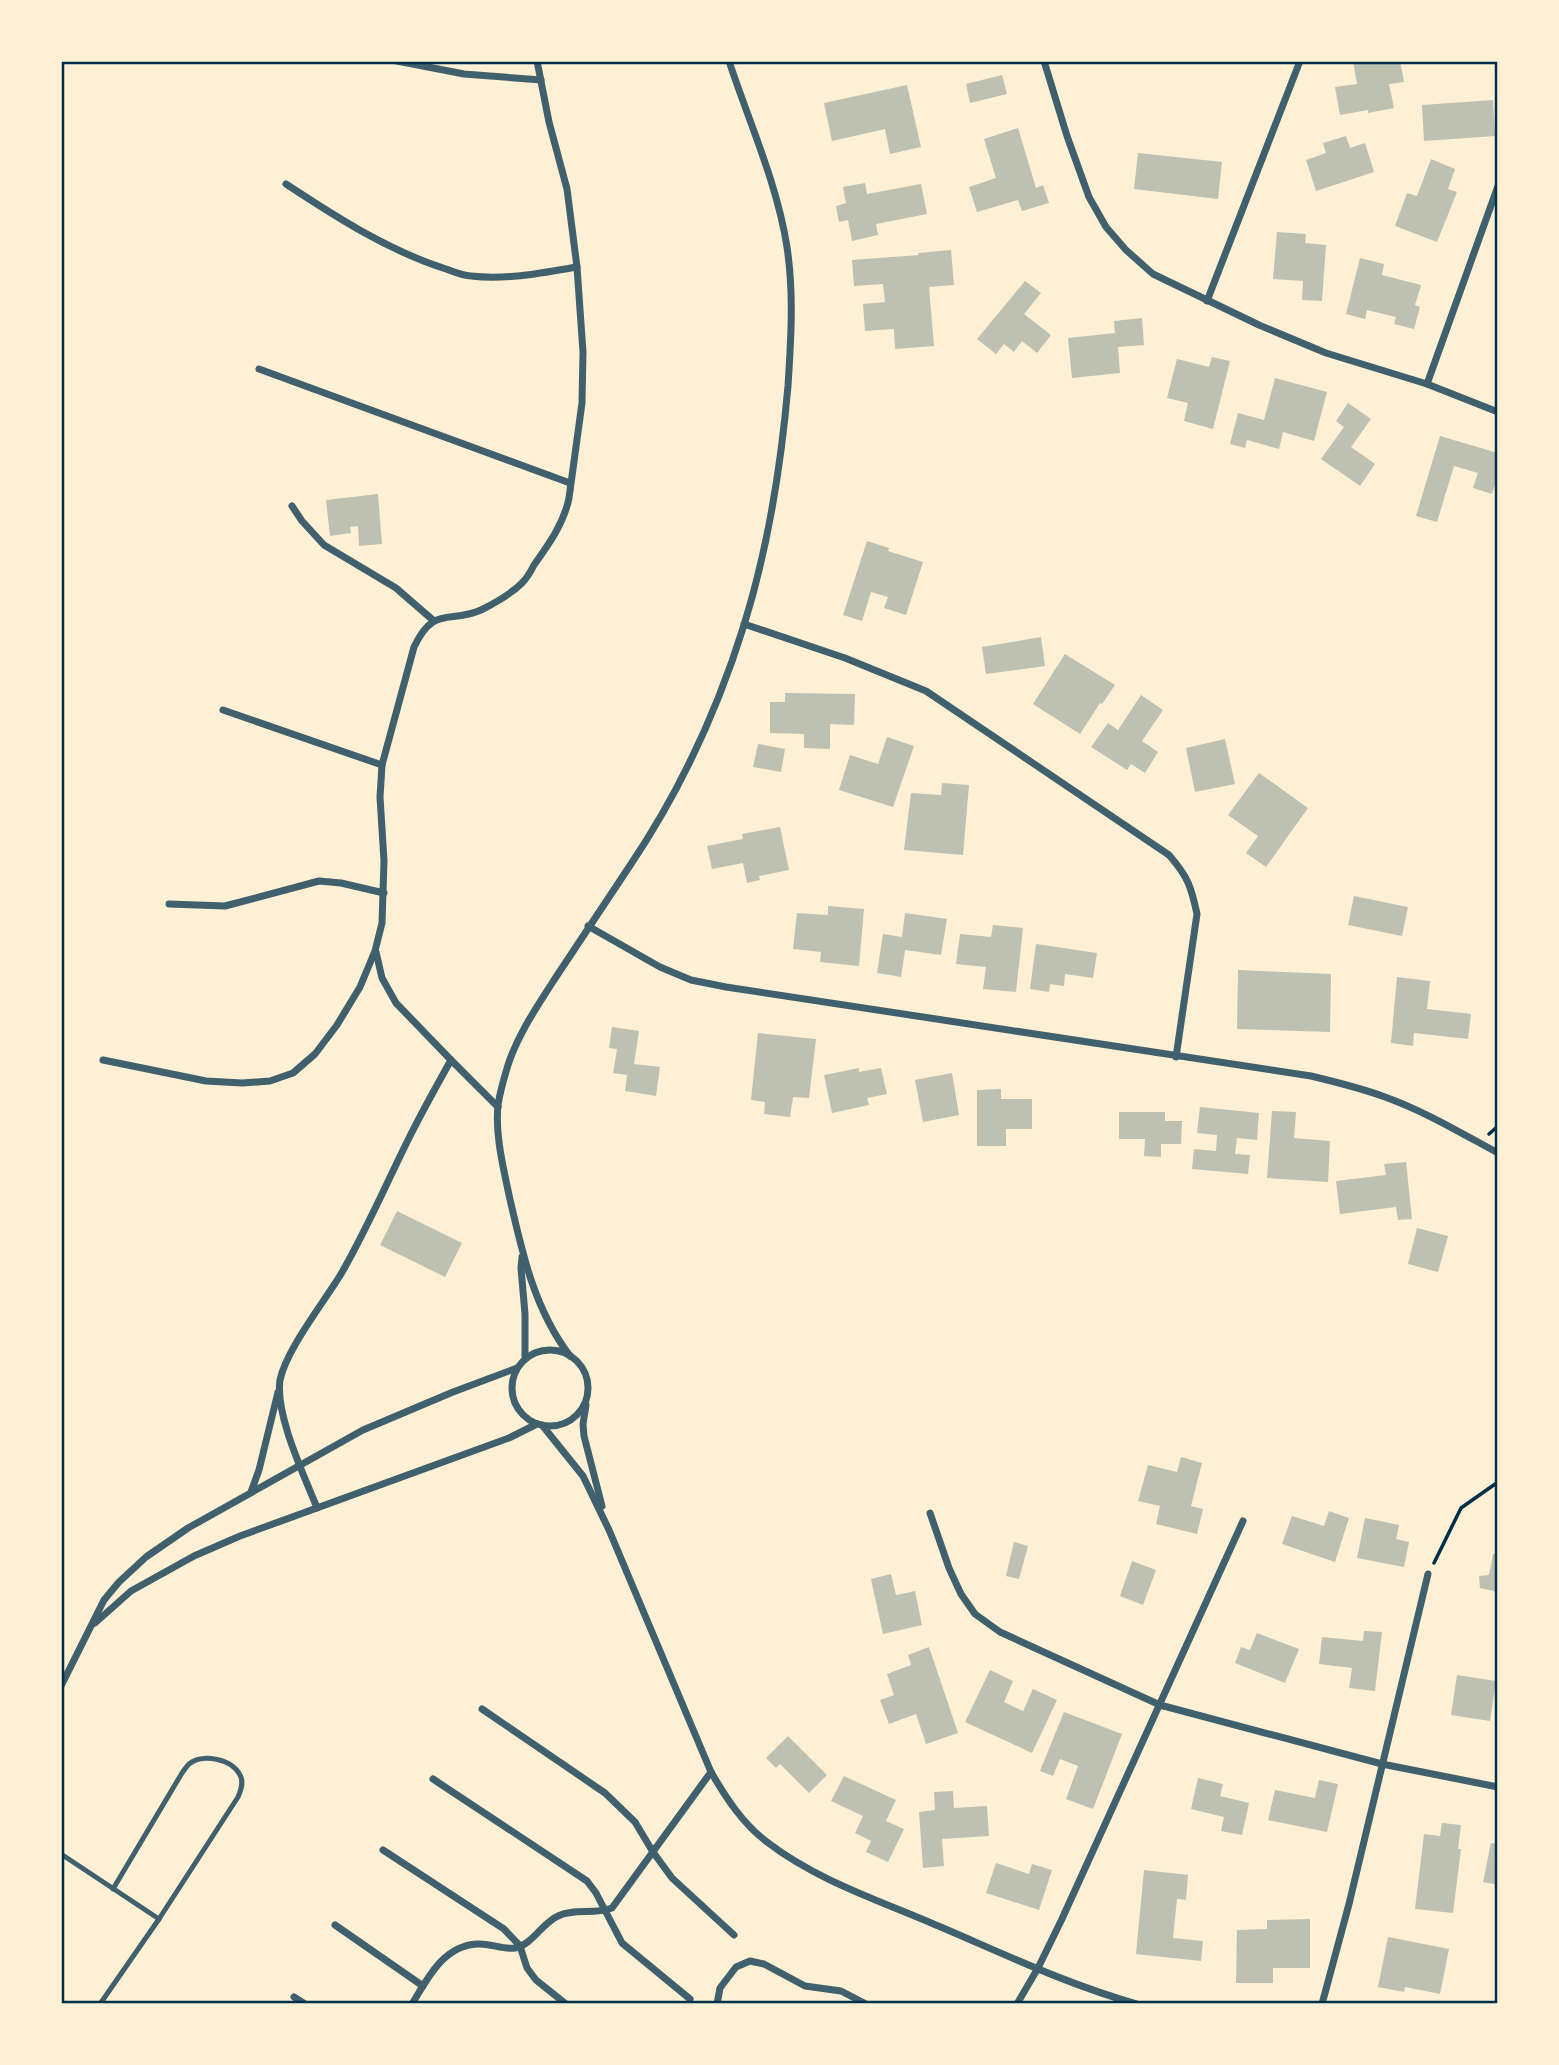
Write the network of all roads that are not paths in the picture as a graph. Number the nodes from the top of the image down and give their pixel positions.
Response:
1 (397, 61) edge
2 (537, 61) edge
3 (729, 61) edge
4 (1044, 61) edge
5 (1300, 61) edge
6 (541, 80) junction
7 (286, 184) dead end
8 (1498, 186) edge
9 (578, 267) junction
10 (1207, 301) junction
11 (259, 369) dead end
12 (1427, 384) junction
13 (1498, 411) edge
14 (570, 483) junction
15 (292, 506) dead end
16 (433, 621) junction
17 (744, 624) junction
18 (223, 710) dead end
19 (382, 765) junction
20 (384, 893) junction
21 (169, 904) dead end
22 (588, 926) junction
23 (375, 951) junction
24 (1176, 1056) junction
25 (103, 1060) dead end
26 (450, 1060) junction
27 (498, 1107) junction
28 (1498, 1153) edge
29 (522, 1256) junction
30 (570, 1356) junction
31 (526, 1359) junction
32 (517, 1368) junction
33 (280, 1381) junction
34 (587, 1398) junction
35 (540, 1424) junction
36 (299, 1464) junction
37 (251, 1492) junction
38 (317, 1508) junction
39 (930, 1513) dead end
40 (1243, 1521) dead end
41 (609, 1530) junction
42 (1428, 1574) road end
43 (92, 1626) junction
44 (61, 1686) edge
45 (1160, 1705) junction
46 (482, 1709) dead end
47 (1382, 1764) junction
48 (711, 1772) junction
49 (433, 1779) dead end
50 (1498, 1787) edge
51 (383, 1850) dead end
52 (653, 1852) junction
53 (61, 1854) edge
54 (113, 1889) junction
55 (605, 1911) junction
56 (159, 1919) junction
57 (335, 1925) dead end
58 (734, 1936) dead end
59 (520, 1946) junction
60 (1038, 1968) junction
61 (423, 1986) junction
62 (294, 1997) dead end
63 (690, 1999) dead end
64 (414, 2001) edge
65 (100, 2004) edge
66 (305, 2004) edge
67 (423, 2004) edge
68 (566, 2004) edge
69 (717, 2004) edge
70 (866, 2004) edge
71 (1017, 2004) edge
72 (1137, 2004) edge
73 (1322, 2004) edge

1 - 6 street
2 - 6 street
3 - 17 street
4 - 10 street
5 - 10 street
6 - 9 street
7 - 9 street
8 - 12 street
9 - 14 street
10 - 12 street
11 - 14 street
12 - 13 street
14 - 16 street
15 - 16 street
16 - 19 street
17 - 22 street
17 - 24 street
18 - 19 street
19 - 20 street
20 - 21 street
20 - 23 street
22 - 24 street
22 - 27 street
23 - 25 street
23 - 26 street
24 - 28 street
26 - 27 street
26 - 33 street
27 - 29 street
29 - 30 street
29 - 31 street
30 - 31 street
30 - 34 street
31 - 32 street
32 - 35 street
32 - 36 street
33 - 36 street
33 - 37 street
34 - 35 street
34 - 41 street
35 - 38 street
35 - 41 street
36 - 37 street
36 - 38 street
37 - 43 street
38 - 43 street
39 - 45 street
40 - 45 street
41 - 48 street
42 - 47 street
43 - 44 street
45 - 47 street
45 - 60 street
46 - 52 street
47 - 50 street
47 - 73 street
48 - 52 street
48 - 60 street
49 - 55 street
51 - 59 street
52 - 55 street
52 - 58 street
53 - 54 lane
54 - 56 lane
54 - 56 lane
55 - 59 street
55 - 63 street
56 - 65 lane
57 - 61 street
59 - 61 street
59 - 68 street
60 - 71 street
60 - 72 street
61 - 64 street
62 - 66 street
64 - 67 street
69 - 70 street

